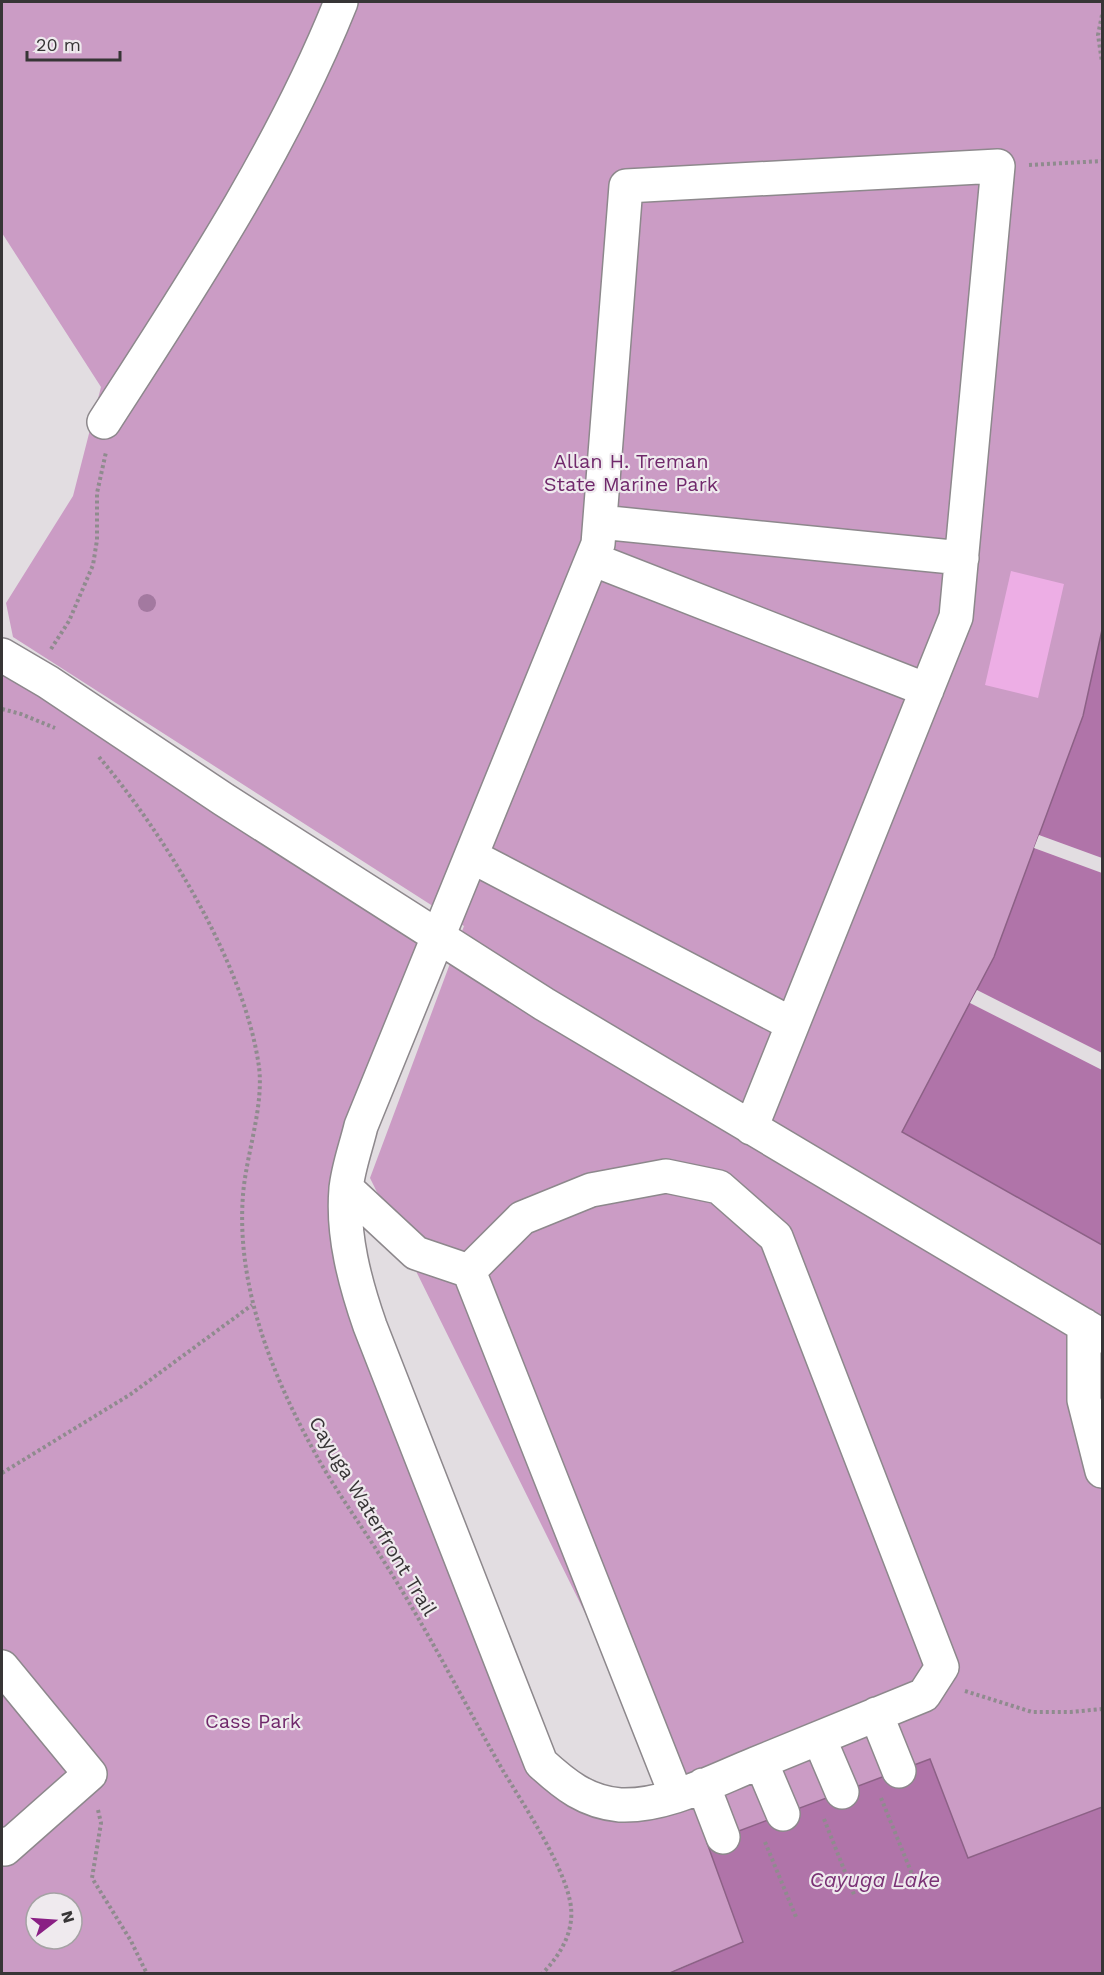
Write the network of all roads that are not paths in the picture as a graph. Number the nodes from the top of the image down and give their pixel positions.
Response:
1 (341, 2) edge
2 (104, 422) road end
3 (600, 522) junction
4 (962, 558) junction
5 (592, 559) junction
6 (2, 655) edge
7 (927, 690) junction
8 (471, 856) junction
9 (438, 937) junction
10 (792, 1024) junction
11 (751, 1128) junction
12 (346, 1188) junction
13 (469, 1270) junction
14 (1093, 1330) edge
15 (1102, 1471) edge
16 (2, 1667) edge
17 (876, 1714) junction
18 (819, 1738) junction
19 (761, 1762) junction
20 (888, 1780) road end
21 (689, 1790) junction
22 (832, 1802) road end
23 (772, 1825) road end
24 (723, 1837) dead end
25 (2, 1844) edge

1 - 2 street
3 - 4 street
3 - 4 street
3 - 5 street
4 - 7 street
5 - 7 street
5 - 8 street
6 - 9 street
7 - 10 street
8 - 9 street
8 - 10 street
9 - 11 street
9 - 12 street
10 - 11 street
11 - 14 street
12 - 13 street
12 - 21 street
13 - 17 street
13 - 21 street
14 - 15 street
16 - 25 street
17 - 18 street
17 - 20 street
18 - 19 street
18 - 22 street
19 - 21 street
19 - 23 street
21 - 24 street

